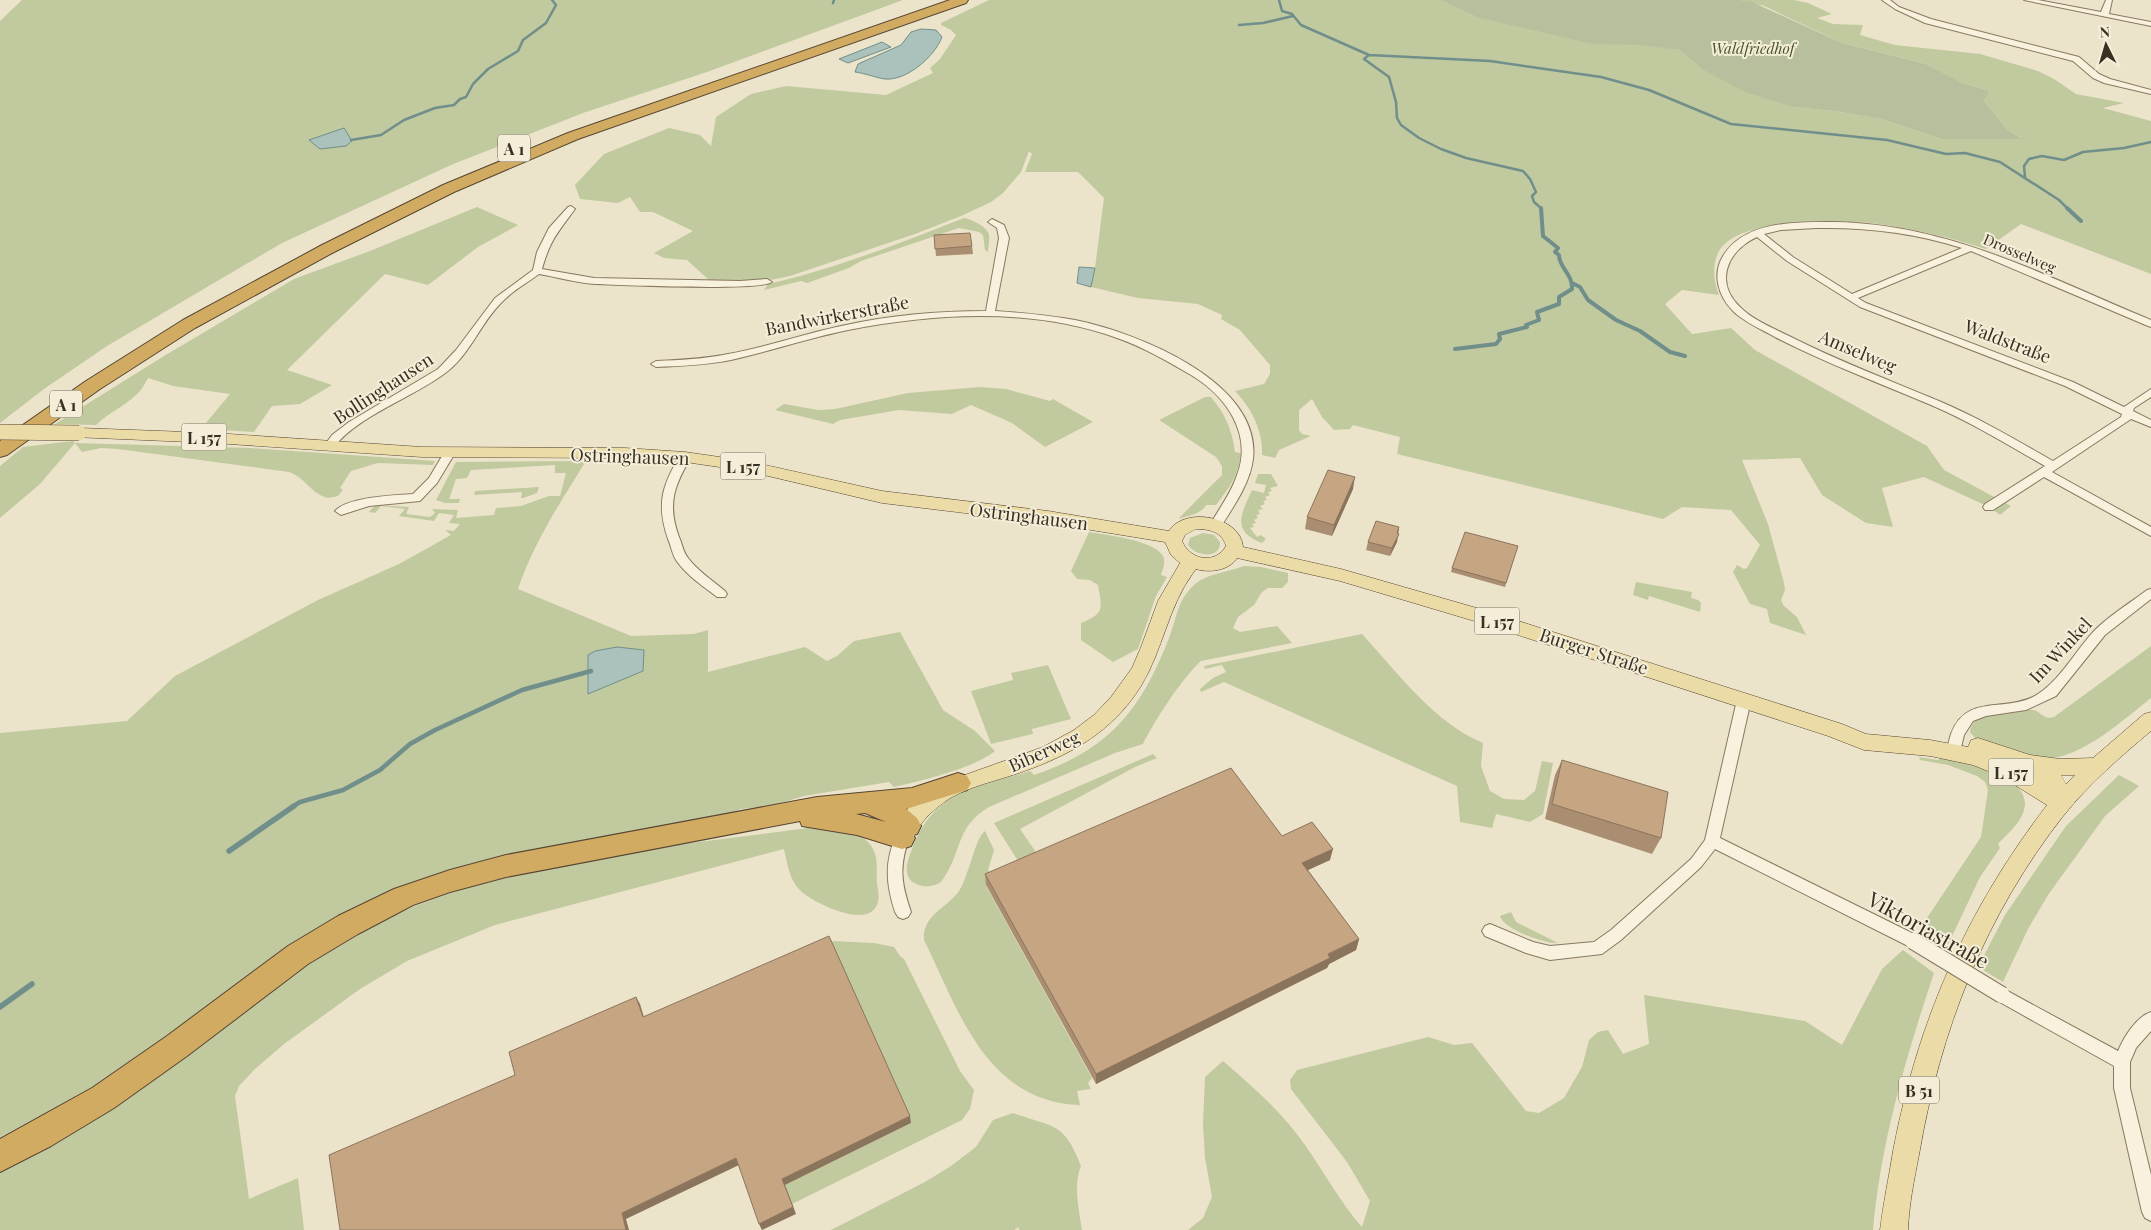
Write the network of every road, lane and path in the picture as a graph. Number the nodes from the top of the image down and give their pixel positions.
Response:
1 (933, 0) edge
2 (962, 0) edge
3 (1885, 0) edge
4 (2027, 0) edge
5 (2109, 0) edge
6 (2105, 15) junction
7 (2151, 24) edge
8 (2151, 92) edge
9 (571, 209) dead end
10 (992, 222) dead end
11 (1757, 233) junction
12 (322, 235) dead end
13 (1971, 248) junction
14 (537, 270) junction
15 (767, 282) dead end
16 (211, 295) dead end
17 (1850, 298) junction
18 (990, 313) junction
19 (2151, 324) edge
20 (656, 364) dead end
21 (2151, 392) edge
22 (2128, 412) junction
23 (2151, 424) edge
24 (0, 432) edge
25 (329, 446) junction
26 (0, 451) edge
27 (449, 453) junction
28 (685, 457) junction
29 (2049, 469) junction
30 (1989, 507) dead end
31 (341, 510) dead end
32 (1216, 525) junction
33 (2151, 532) edge
34 (1174, 538) junction
35 (1234, 551) junction
36 (1191, 562) junction
37 (2151, 593) edge
38 (721, 594) dead end
39 (1744, 700) junction
40 (2151, 720) edge
41 (1955, 747) junction
42 (2019, 759) junction
43 (2097, 766) junction
44 (958, 784) junction
45 (864, 803) junction
46 (2062, 803) junction
47 (753, 820) junction
48 (905, 832) junction
49 (1712, 840) junction
50 (903, 912) dead end
51 (1490, 931) dead end
52 (2151, 1019) edge
53 (2122, 1062) junction
54 (0, 1156) edge
55 (2151, 1212) edge
56 (1894, 1230) edge

1 - 12 highway, A 1
2 - 26 highway, A 1
3 - 8 street
4 - 6 street
5 - 6 street
6 - 7 street
9 - 14 street
10 - 18 street
11 - 13 street, Amselweg
11 - 17 street
11 - 29 street, Amselweg
13 - 17 street, Drosselweg
13 - 19 street, Drosselweg
14 - 15 street
14 - 25 street, Bollinghausen
16 - 24 highway, A 1
17 - 22 street, Waldstraße
18 - 20 street, Bandwirkerstraße
18 - 32 street, Bandwirkerstraße
21 - 22 street
22 - 23 street, Waldstraße
22 - 29 street
24 - 25 main road, Ostringhausen / L 157, bridge
25 - 27 main road, Ostringhausen / L 157
27 - 28 main road, Ostringhausen / L 157
27 - 31 street
28 - 34 main road, Ostringhausen / L 157
28 - 38 street
29 - 30 street
29 - 33 street
32 - 34 main road
32 - 35 main road
34 - 36 main road
35 - 36 main road
35 - 39 main road, Burger Straße / L 157
36 - 44 main road, Biberweg
37 - 41 street, Im Winkel
39 - 41 main road, Burger Straße / L 157
39 - 49 street
40 - 43 main road, B 51
41 - 42 main road, Burger Straße / L 157
41 - 46 main road, Burger Straße / L 157
42 - 43 main road
42 - 46 main road, Burger Straße / L 157
43 - 46 main road, B 51
44 - 45 highway
44 - 48 main road, Biberweg
45 - 47 highway
45 - 48 highway
46 - 56 main road, B 51
47 - 48 highway
47 - 54 highway
48 - 50 street, Biberweg
49 - 51 street
49 - 53 street, Viktoriastraße, bridge
52 - 53 street
53 - 55 street

